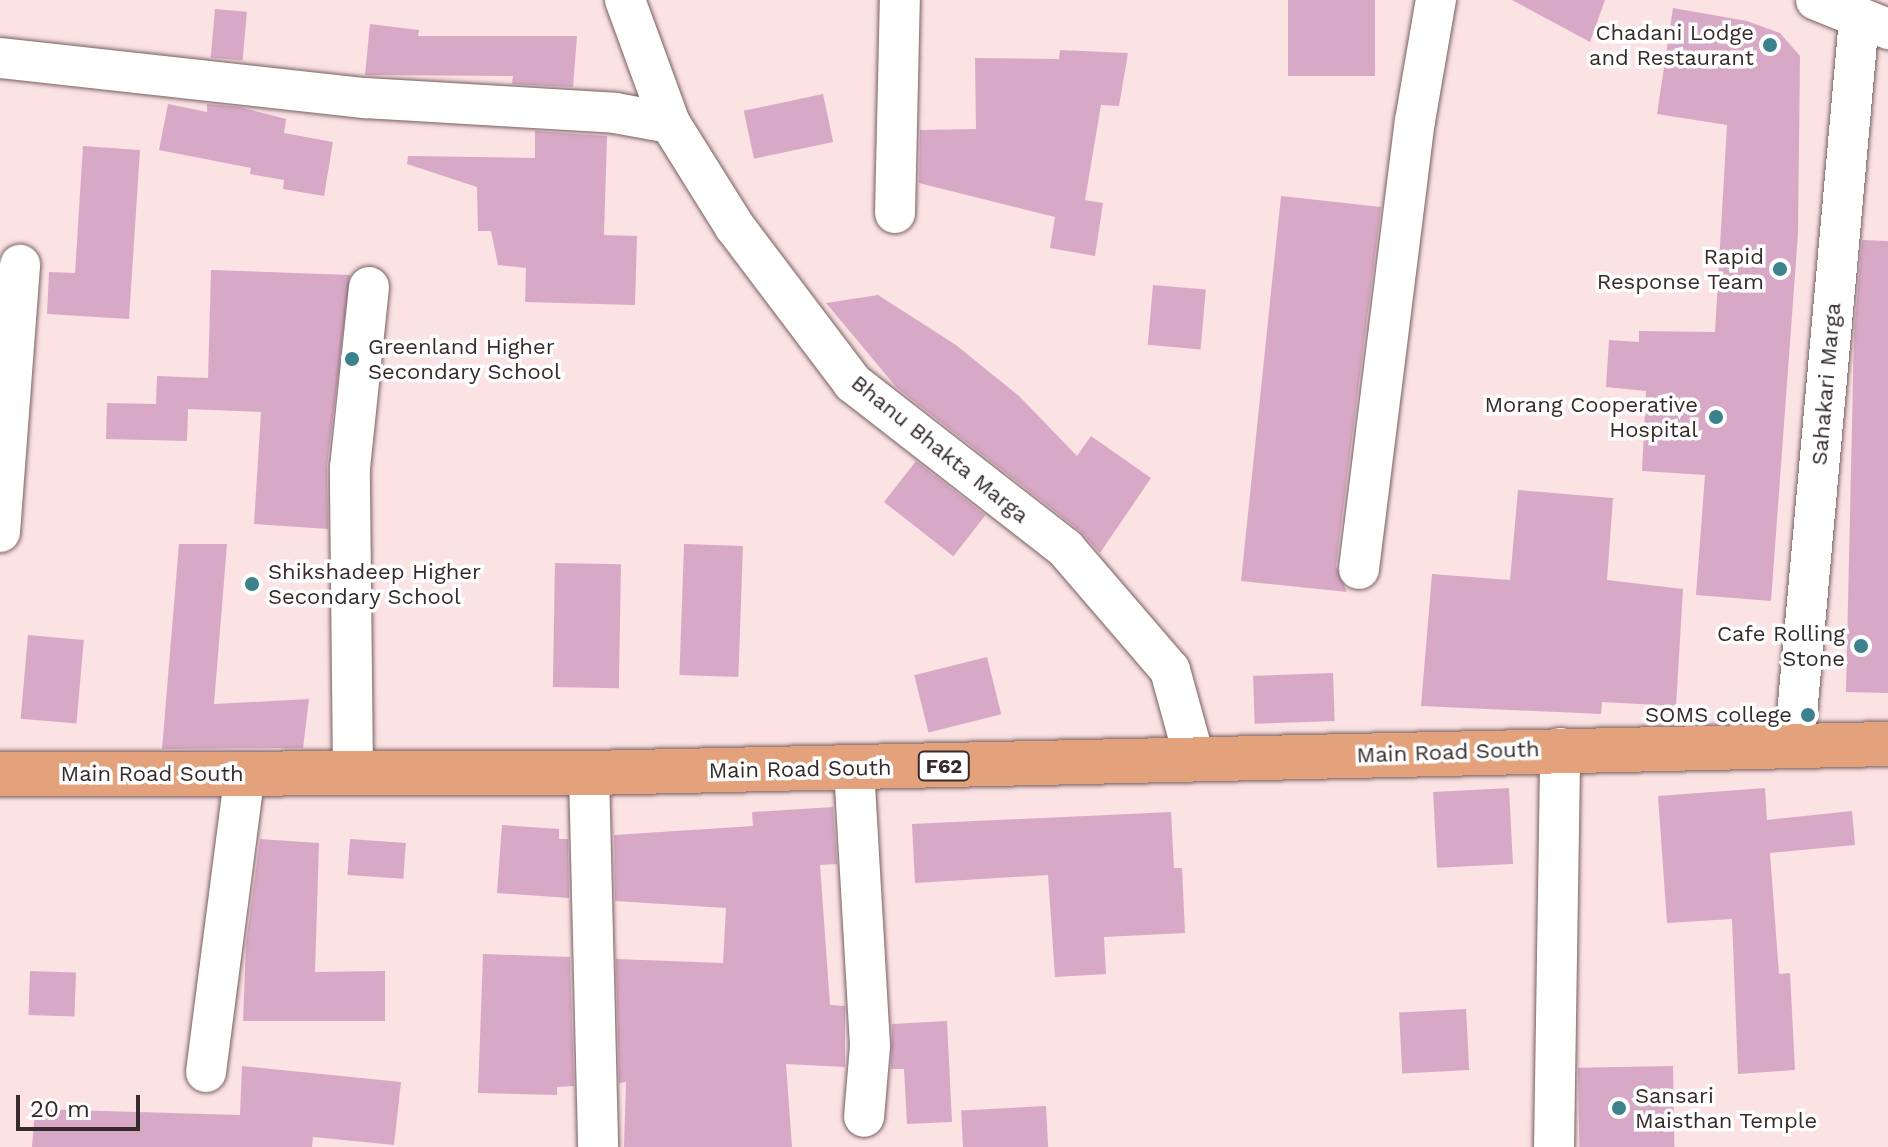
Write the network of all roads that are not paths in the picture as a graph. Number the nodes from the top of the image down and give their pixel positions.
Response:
1 (625, 0) edge
2 (900, 0) edge
3 (1436, 0) edge
4 (1816, 0) edge
5 (1873, 24) edge
6 (0, 58) edge
7 (670, 123) junction
8 (895, 213) dead end
9 (20, 265) dead end
10 (369, 287) dead end
11 (0, 532) edge
12 (1359, 569) dead end
13 (1888, 744) edge
14 (1560, 748) junction
15 (1794, 748) junction
16 (1195, 761) junction
17 (854, 768) junction
18 (245, 773) junction
19 (589, 773) junction
20 (0, 774) edge
21 (353, 774) junction
22 (206, 1072) dead end
23 (864, 1117) dead end
24 (598, 1147) edge
25 (1554, 1147) edge

1 - 7 street, Bhanu Bhakta Marga
2 - 8 street
3 - 12 street
4 - 5 street
5 - 15 street, Sahakari Marga
6 - 7 street
7 - 16 street, Bhanu Bhakta Marga
9 - 11 street
10 - 21 street
13 - 15 main road, Main Road South / F62
14 - 15 main road, Main Road South / F62
14 - 16 main road, Main Road South / F62
14 - 25 street
16 - 17 main road, Main Road South / F62
17 - 19 main road, Main Road South / F62
17 - 23 street
18 - 20 main road, Main Road South / F62
18 - 21 main road, Main Road South / F62
18 - 22 street
19 - 21 main road, Main Road South / F62
19 - 24 street

